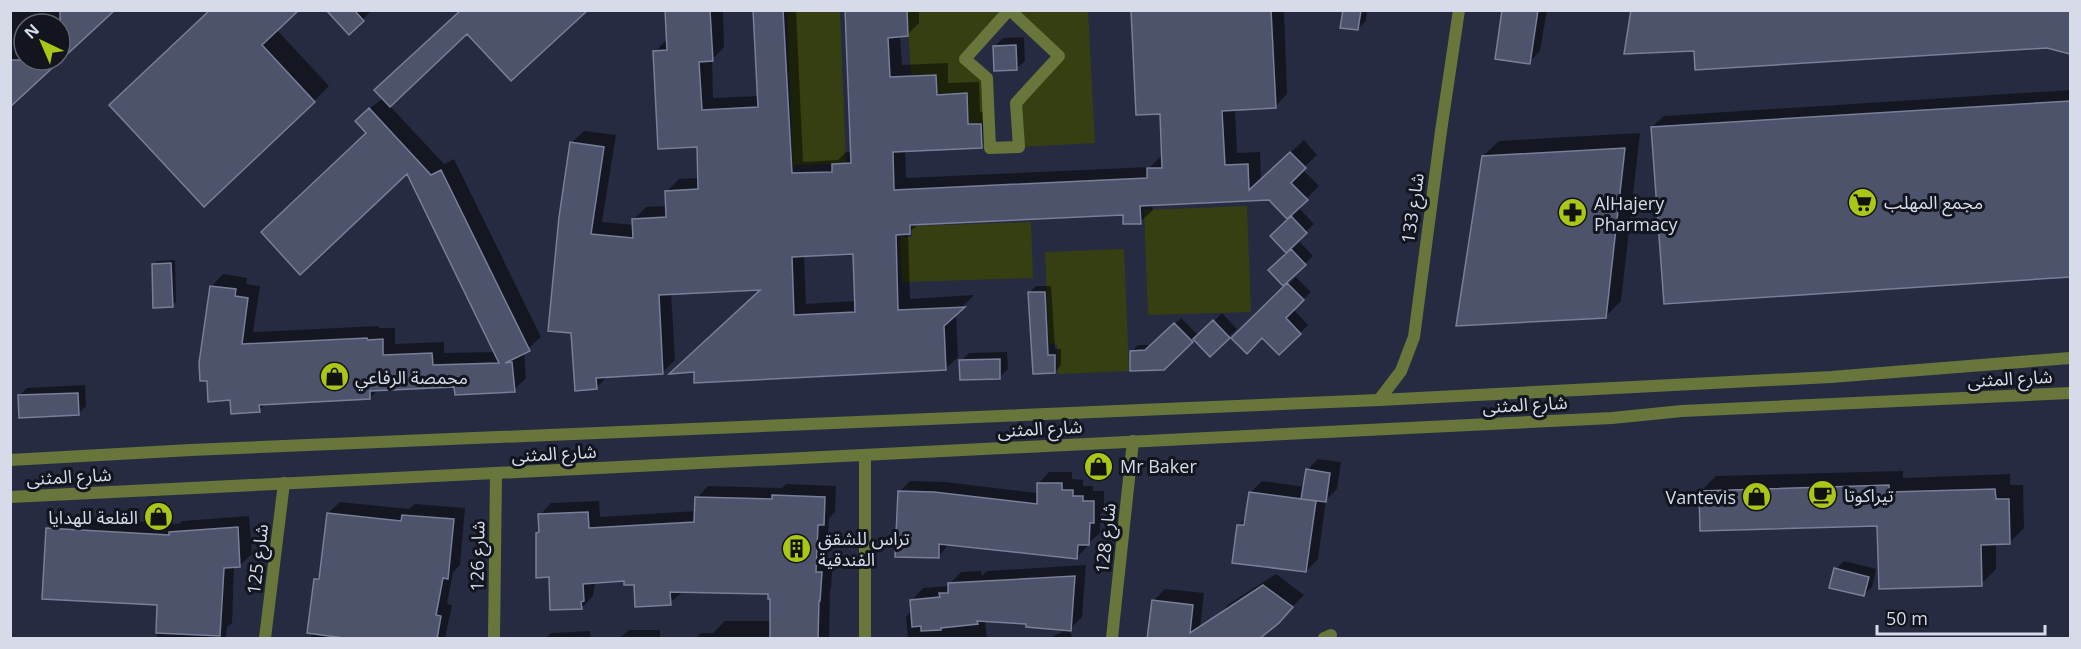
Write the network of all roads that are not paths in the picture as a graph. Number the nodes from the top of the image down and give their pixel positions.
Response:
1 (1009, 10) edge
2 (1459, 10) edge
3 (2070, 357) edge
4 (2070, 393) edge
5 (1379, 400) junction
6 (1133, 441) junction
7 (865, 455) junction
8 (10, 460) edge
9 (496, 474) junction
10 (284, 483) junction
11 (10, 497) edge
12 (265, 639) edge
13 (494, 639) edge
14 (865, 639) edge
15 (1112, 639) edge

1 - 1 street
2 - 5 street, شارع 133
3 - 5 street, شارع المثنى
4 - 6 street, شارع المثنى
5 - 8 street, شارع المثنى
6 - 7 street, شارع المثنى
6 - 15 street, شارع 128
7 - 9 street, شارع المثنى
7 - 14 street
9 - 10 street, شارع المثنى
9 - 13 street, شارع 126
10 - 11 street, شارع المثنى
10 - 12 street, شارع 125

